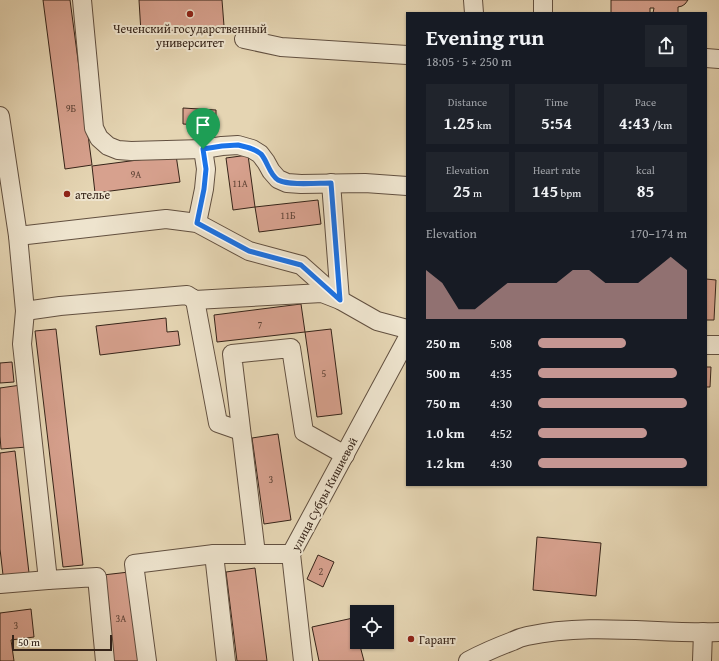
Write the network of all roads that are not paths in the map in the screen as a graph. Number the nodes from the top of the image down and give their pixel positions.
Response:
1 (82, 0) edge
2 (473, 0) edge
3 (543, 0) edge
4 (474, 12) edge
5 (543, 12) edge
6 (244, 39) dead end
7 (406, 55) edge
8 (707, 58) edge
9 (719, 59) edge
10 (0, 116) edge
11 (203, 149) junction
12 (331, 183) junction
13 (406, 186) edge
14 (197, 223) junction
15 (18, 236) junction
16 (195, 300) junction
17 (340, 300) junction
18 (25, 310) junction
19 (406, 329) edge
20 (406, 341) edge
21 (707, 344) edge
22 (719, 345) edge
23 (241, 431) junction
24 (345, 454) junction
25 (214, 554) junction
26 (256, 554) junction
27 (291, 554) junction
28 (48, 580) junction
29 (0, 584) edge
30 (711, 632) edge
31 (106, 661) edge
32 (147, 661) edge
33 (226, 661) edge
34 (304, 661) edge
35 (468, 661) edge
36 (702, 661) edge

1 - 11 street
2 - 4 street
3 - 5 street
6 - 7 street
8 - 9 street
10 - 15 street
11 - 12 street
11 - 14 street
12 - 13 street
12 - 17 street
14 - 15 street
14 - 17 street
15 - 18 street
16 - 17 street
16 - 18 street
16 - 23 street
17 - 19 street
18 - 28 street
20 - 24 street, улица Субры Кишиевой
21 - 22 street
23 - 24 street
23 - 26 street
24 - 27 street, улица Субры Кишиевой
25 - 26 street
25 - 32 street
25 - 33 street
26 - 27 street
27 - 34 street, улица Субры Кишиевой
28 - 29 street
28 - 31 street
30 - 35 street
30 - 36 street

